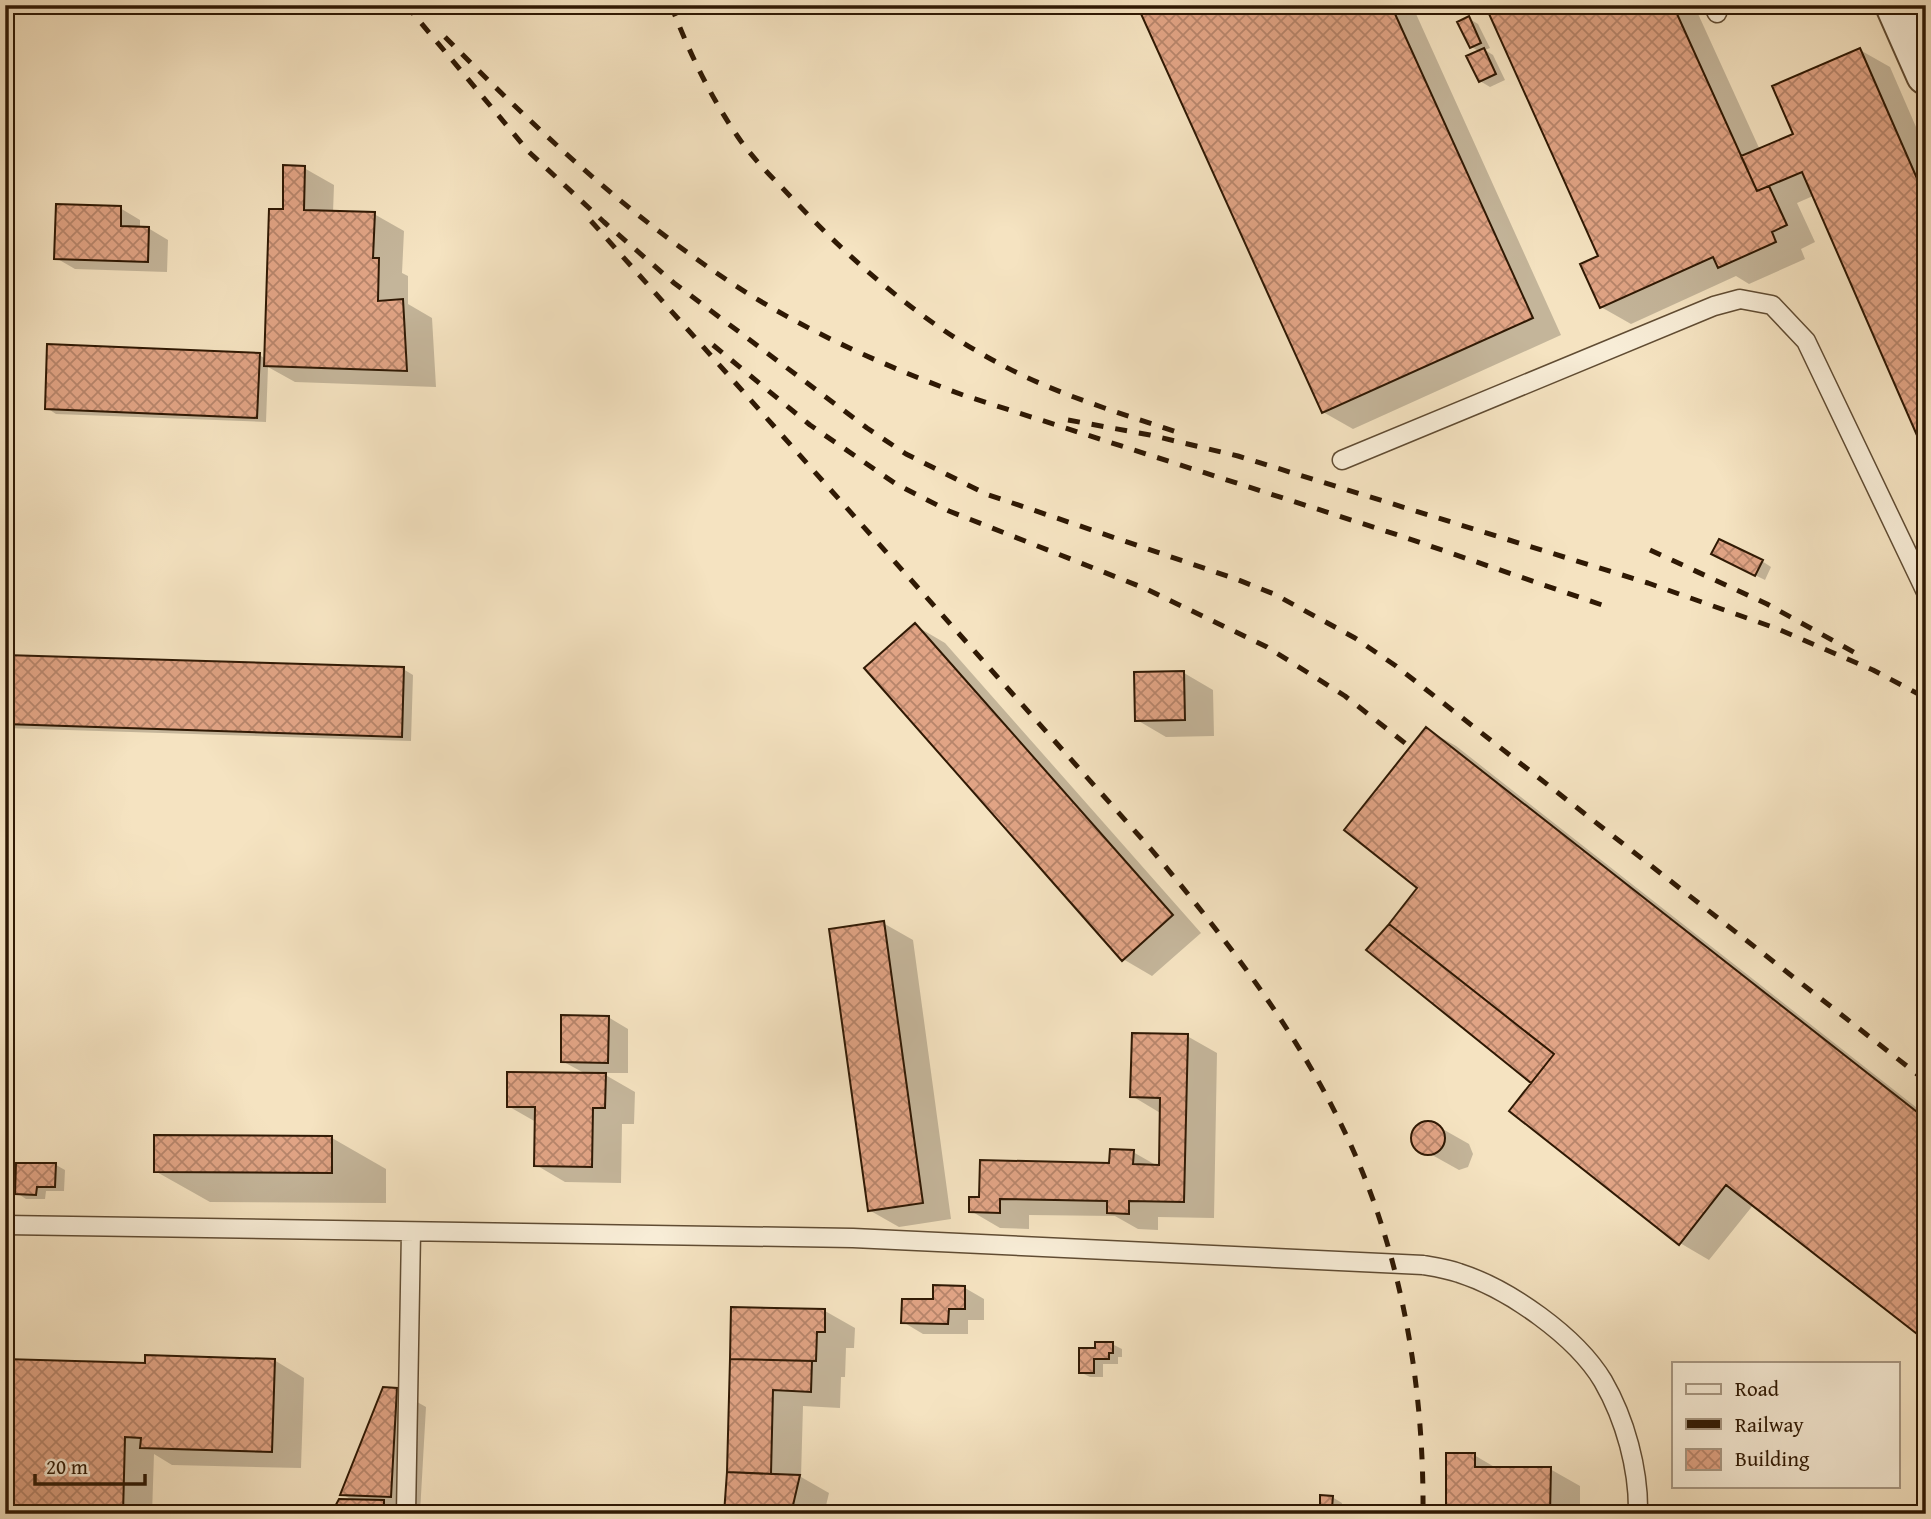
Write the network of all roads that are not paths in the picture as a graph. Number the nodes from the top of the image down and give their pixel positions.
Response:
1 (1895, 5) edge
2 (1926, 75) edge
3 (1342, 460) dead end
4 (1926, 592) edge
5 (5, 1225) edge
6 (411, 1232) junction
7 (406, 1514) edge
8 (1638, 1514) edge

1 - 2 street
3 - 4 lane
5 - 6 lane
6 - 7 lane
6 - 8 lane

